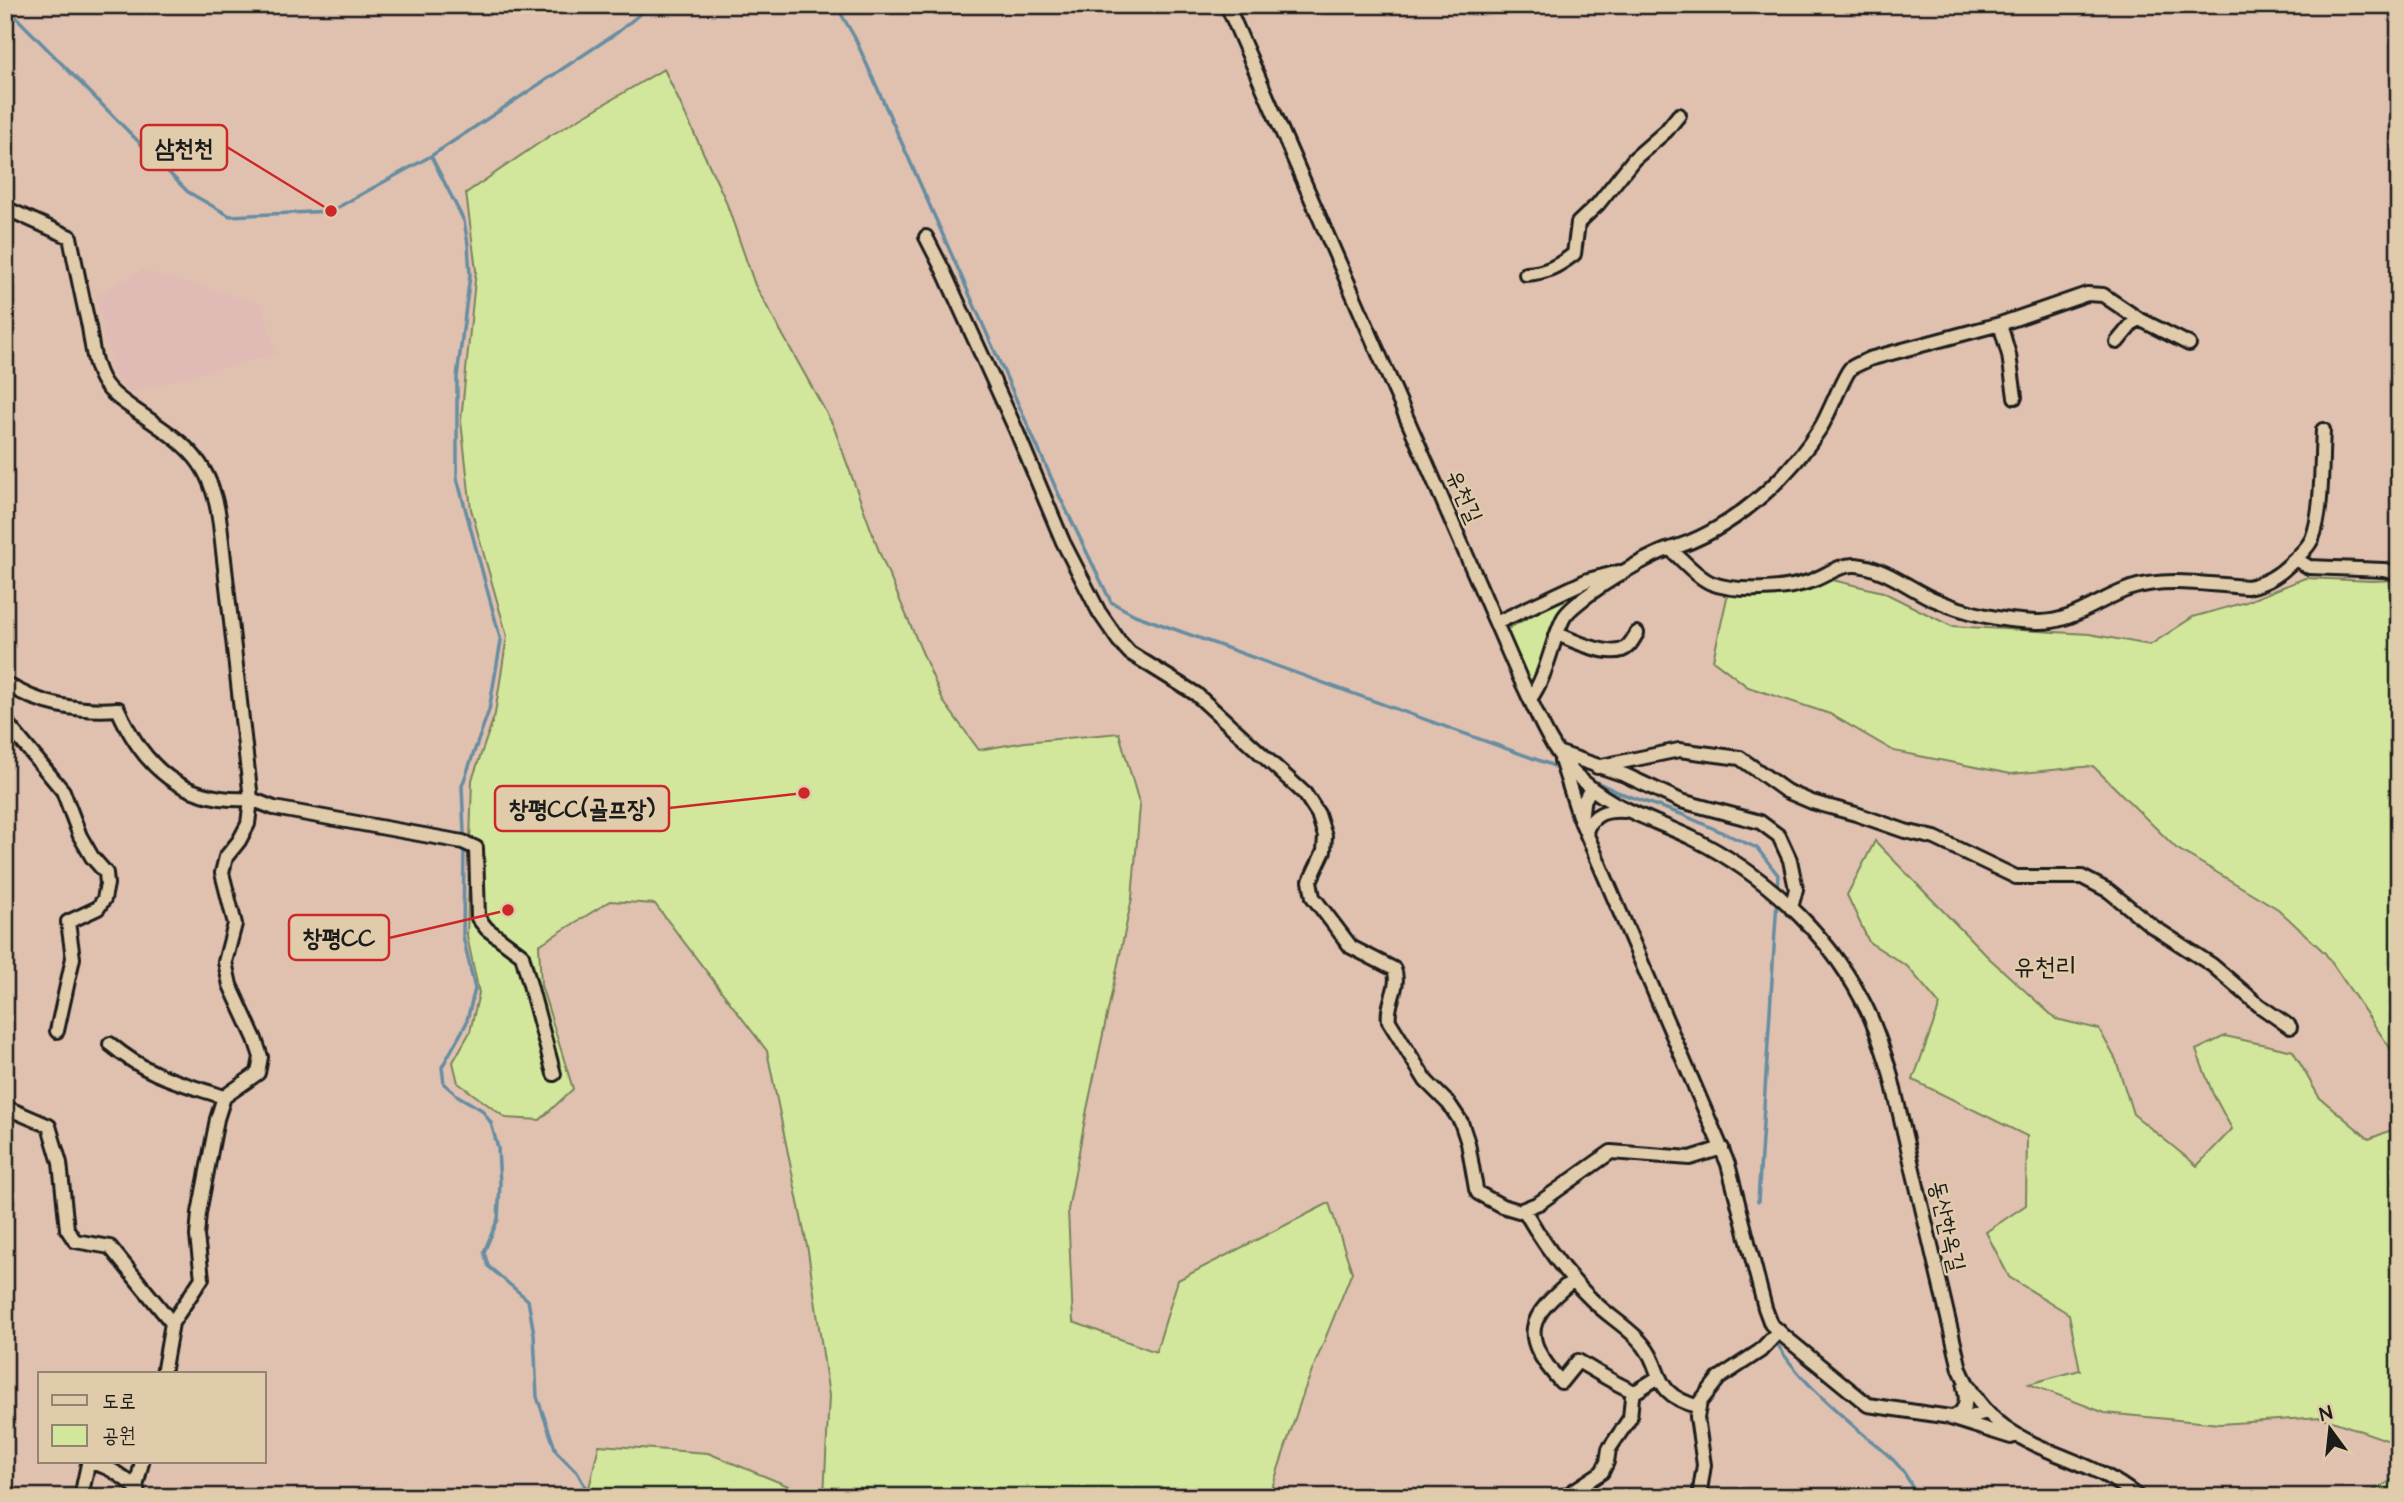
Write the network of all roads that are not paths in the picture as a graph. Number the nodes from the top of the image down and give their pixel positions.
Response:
1 (1227, 5) edge
2 (1679, 115) dead end
3 (5, 208) edge
4 (926, 237) dead end
5 (1526, 274) dead end
6 (2137, 318) junction
7 (2000, 324) junction
8 (2117, 342) dead end
9 (2189, 345) dead end
10 (2015, 397) dead end
11 (2323, 430) dead end
12 (1671, 549) junction
13 (2296, 559) junction
14 (1630, 570) junction
15 (2399, 573) edge
16 (1496, 623) junction
17 (1637, 634) dead end
18 (1558, 635) junction
19 (5, 683) edge
20 (1530, 699) junction
21 (5, 721) edge
22 (1558, 751) junction
23 (1597, 767) junction
24 (1591, 788) junction
25 (251, 799) junction
26 (1628, 812) junction
27 (1584, 826) junction
28 (1787, 905) junction
29 (2290, 1027) dead end
30 (57, 1031) dead end
31 (110, 1044) dead end
32 (554, 1074) dead end
33 (224, 1097) junction
34 (5, 1107) edge
35 (1722, 1149) junction
36 (1524, 1210) junction
37 (1573, 1280) junction
38 (172, 1323) junction
39 (1779, 1331) junction
40 (1960, 1369) junction
41 (163, 1372) edge
42 (1659, 1377) junction
43 (1635, 1392) junction
44 (1699, 1407) junction
45 (1986, 1412) junction
46 (1950, 1418) junction
47 (2021, 1438) junction
48 (88, 1464) edge
49 (96, 1464) edge
50 (142, 1464) edge
51 (138, 1492) edge
52 (81, 1497) edge
53 (1564, 1497) edge
54 (1699, 1497) edge
55 (2138, 1497) edge

1 - 16 street, 유천길
2 - 5 street
3 - 25 street
4 - 36 street
6 - 7 street
6 - 8 street
6 - 9 street
7 - 10 street
7 - 12 street
11 - 13 street
12 - 13 street
12 - 14 street
13 - 15 street
14 - 16 street
14 - 18 street
16 - 20 street, 유천길
17 - 18 street
18 - 20 street
19 - 25 street
20 - 22 street, 유천길
21 - 30 street
22 - 23 street
22 - 24 street, 유천길
22 - 27 street
23 - 28 street
23 - 29 street
24 - 26 street, 유천길
24 - 27 street
25 - 32 street
25 - 33 street
26 - 27 street
26 - 28 street, 유천길
27 - 35 street
28 - 40 street, 동산한옥길
31 - 33 street
33 - 38 street
34 - 38 street
35 - 36 street
35 - 39 street
36 - 37 street
37 - 42 street
37 - 43 street
38 - 41 street
39 - 44 street
39 - 46 street
40 - 45 street, 동산한옥길
40 - 46 street
42 - 43 street
42 - 44 street
43 - 53 street
44 - 54 street
45 - 46 street
45 - 47 street, 동산한옥길
46 - 47 street
47 - 55 street, 동산한옥길
48 - 52 street
49 - 51 street
50 - 51 street

